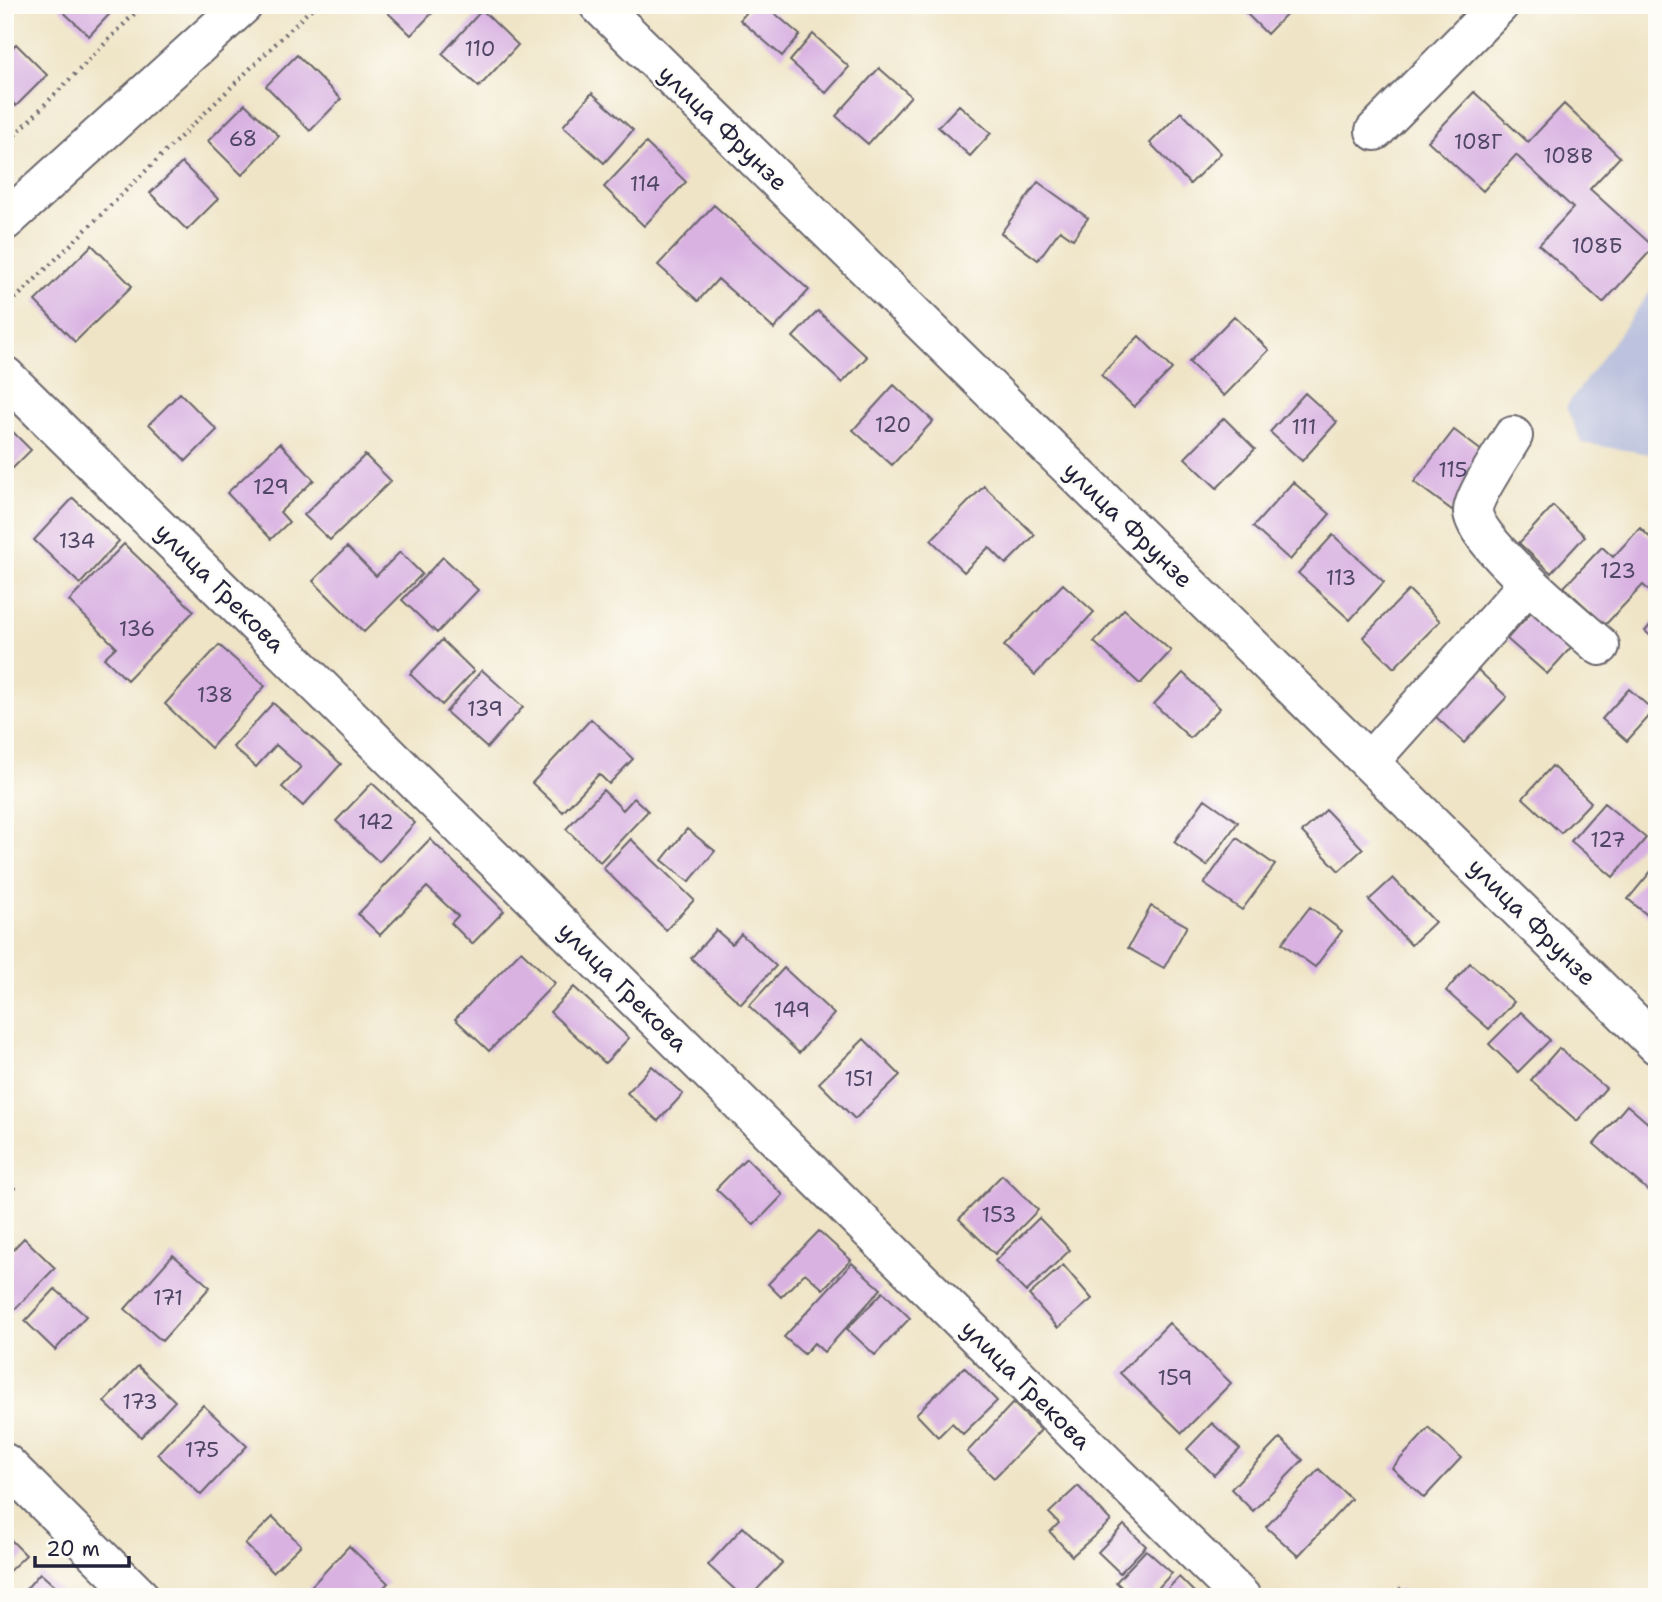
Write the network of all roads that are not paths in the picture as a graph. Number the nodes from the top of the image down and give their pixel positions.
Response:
1 (243, 5) edge
2 (599, 5) edge
3 (1499, 5) edge
4 (1375, 131) dead end
5 (5, 221) edge
6 (5, 376) edge
7 (1513, 436) dead end
8 (1528, 584) junction
9 (1600, 646) dead end
10 (1369, 762) junction
11 (1657, 1045) edge
12 (5, 1463) edge
13 (140, 1597) edge
14 (1241, 1597) edge

1 - 5 street
2 - 10 street, улица Фрунзе
3 - 4 street
6 - 14 street, улица Грекова
7 - 8 street
8 - 9 street
8 - 10 street
10 - 11 street, улица Фрунзе
12 - 13 street

